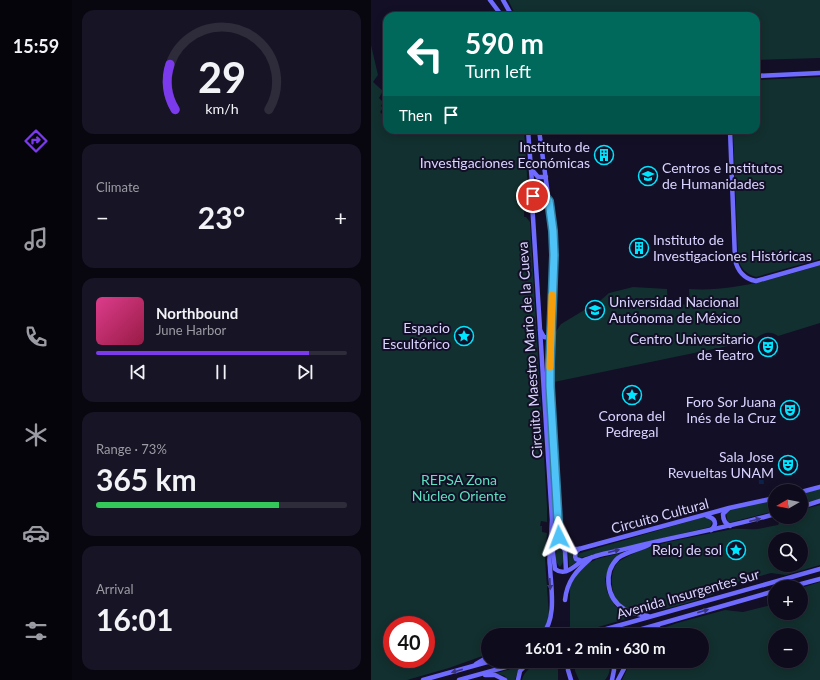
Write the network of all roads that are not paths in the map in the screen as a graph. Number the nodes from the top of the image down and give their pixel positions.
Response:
1 (490, 0) edge
2 (503, 0) edge
3 (499, 12) edge
4 (510, 12) edge
5 (820, 73) edge
6 (760, 76) edge
7 (528, 134) edge
8 (540, 134) edge
9 (730, 134) edge
10 (530, 167) junction
11 (546, 177) junction
12 (533, 196) junction
13 (549, 201) junction
14 (820, 263) edge
15 (539, 329) junction
16 (551, 338) junction
17 (820, 487) edge
18 (808, 490) edge
19 (768, 500) edge
20 (820, 501) edge
21 (808, 505) edge
22 (729, 508) junction
23 (707, 515) junction
24 (768, 516) edge
25 (730, 526) junction
26 (710, 530) junction
27 (654, 541) junction
28 (562, 544) junction
29 (552, 546) junction
30 (579, 549) junction
31 (594, 557) junction
32 (582, 561) junction
33 (820, 569) edge
34 (566, 570) junction
35 (820, 579) edge
36 (808, 582) edge
37 (768, 593) edge
38 (565, 600) dead end
39 (649, 617) junction
40 (666, 622) junction
41 (547, 628) edge
42 (610, 628) edge
43 (645, 628) edge
44 (654, 628) edge
45 (481, 662) edge
46 (481, 664) edge
47 (474, 666) junction
48 (504, 668) edge
49 (522, 668) edge
50 (614, 668) edge
51 (624, 668) edge
52 (568, 670) dead end
53 (468, 678) junction
54 (423, 680) edge
55 (459, 680) edge
56 (505, 680) edge
57 (518, 680) edge
58 (571, 680) edge
59 (612, 680) edge
60 (618, 680) edge

1 - 3 street
2 - 4 street
5 - 6 street
7 - 10 street, Circuito Maestro Mario de la Cueva
8 - 11 street, Circuito Maestro Mario de la Cueva
9 - 14 street
10 - 11 street
10 - 12 street, Circuito Maestro Mario de la Cueva
11 - 13 street, Circuito Maestro Mario de la Cueva
12 - 13 street
12 - 15 street, Circuito Maestro Mario de la Cueva
13 - 16 street, Circuito Maestro Mario de la Cueva
15 - 16 street
15 - 29 street, Circuito Maestro Mario de la Cueva
16 - 28 street, Circuito Maestro Mario de la Cueva
17 - 18 street
19 - 22 street, Circuito Cultural
20 - 21 street
22 - 23 street, Circuito Cultural
22 - 25 street
23 - 26 street
23 - 30 street, Circuito Cultural
25 -> 24 street, Circuito Cultural
25 - 26 street, Circuito Cultural
26 - 27 street, Circuito Cultural
31 -> 27 street, Circuito Cultural
27 - 39 street
28 - 29 street
28 - 30 street
28 - 34 street, Circuito Maestro Mario de la Cueva
29 - 34 street, Circuito Maestro Mario de la Cueva
29 -> 41 street
30 - 32 street
31 - 32 street, Circuito Cultural
31 - 38 street
32 - 34 street, Circuito Cultural
33 - 39 street, Avenida Insurgentes Sur
35 - 36 street
40 -> 37 street, Avenida Insurgentes Sur
39 - 42 street, Avenida Insurgentes Sur
40 - 43 street, Avenida Insurgentes Sur
40 - 44 street
45 - 47 street
46 - 47 street
47 -> 54 street
48 - 53 street
49 - 57 street
50 - 59 street
51 - 60 street
52 - 58 street
53 - 55 street
53 - 56 street

